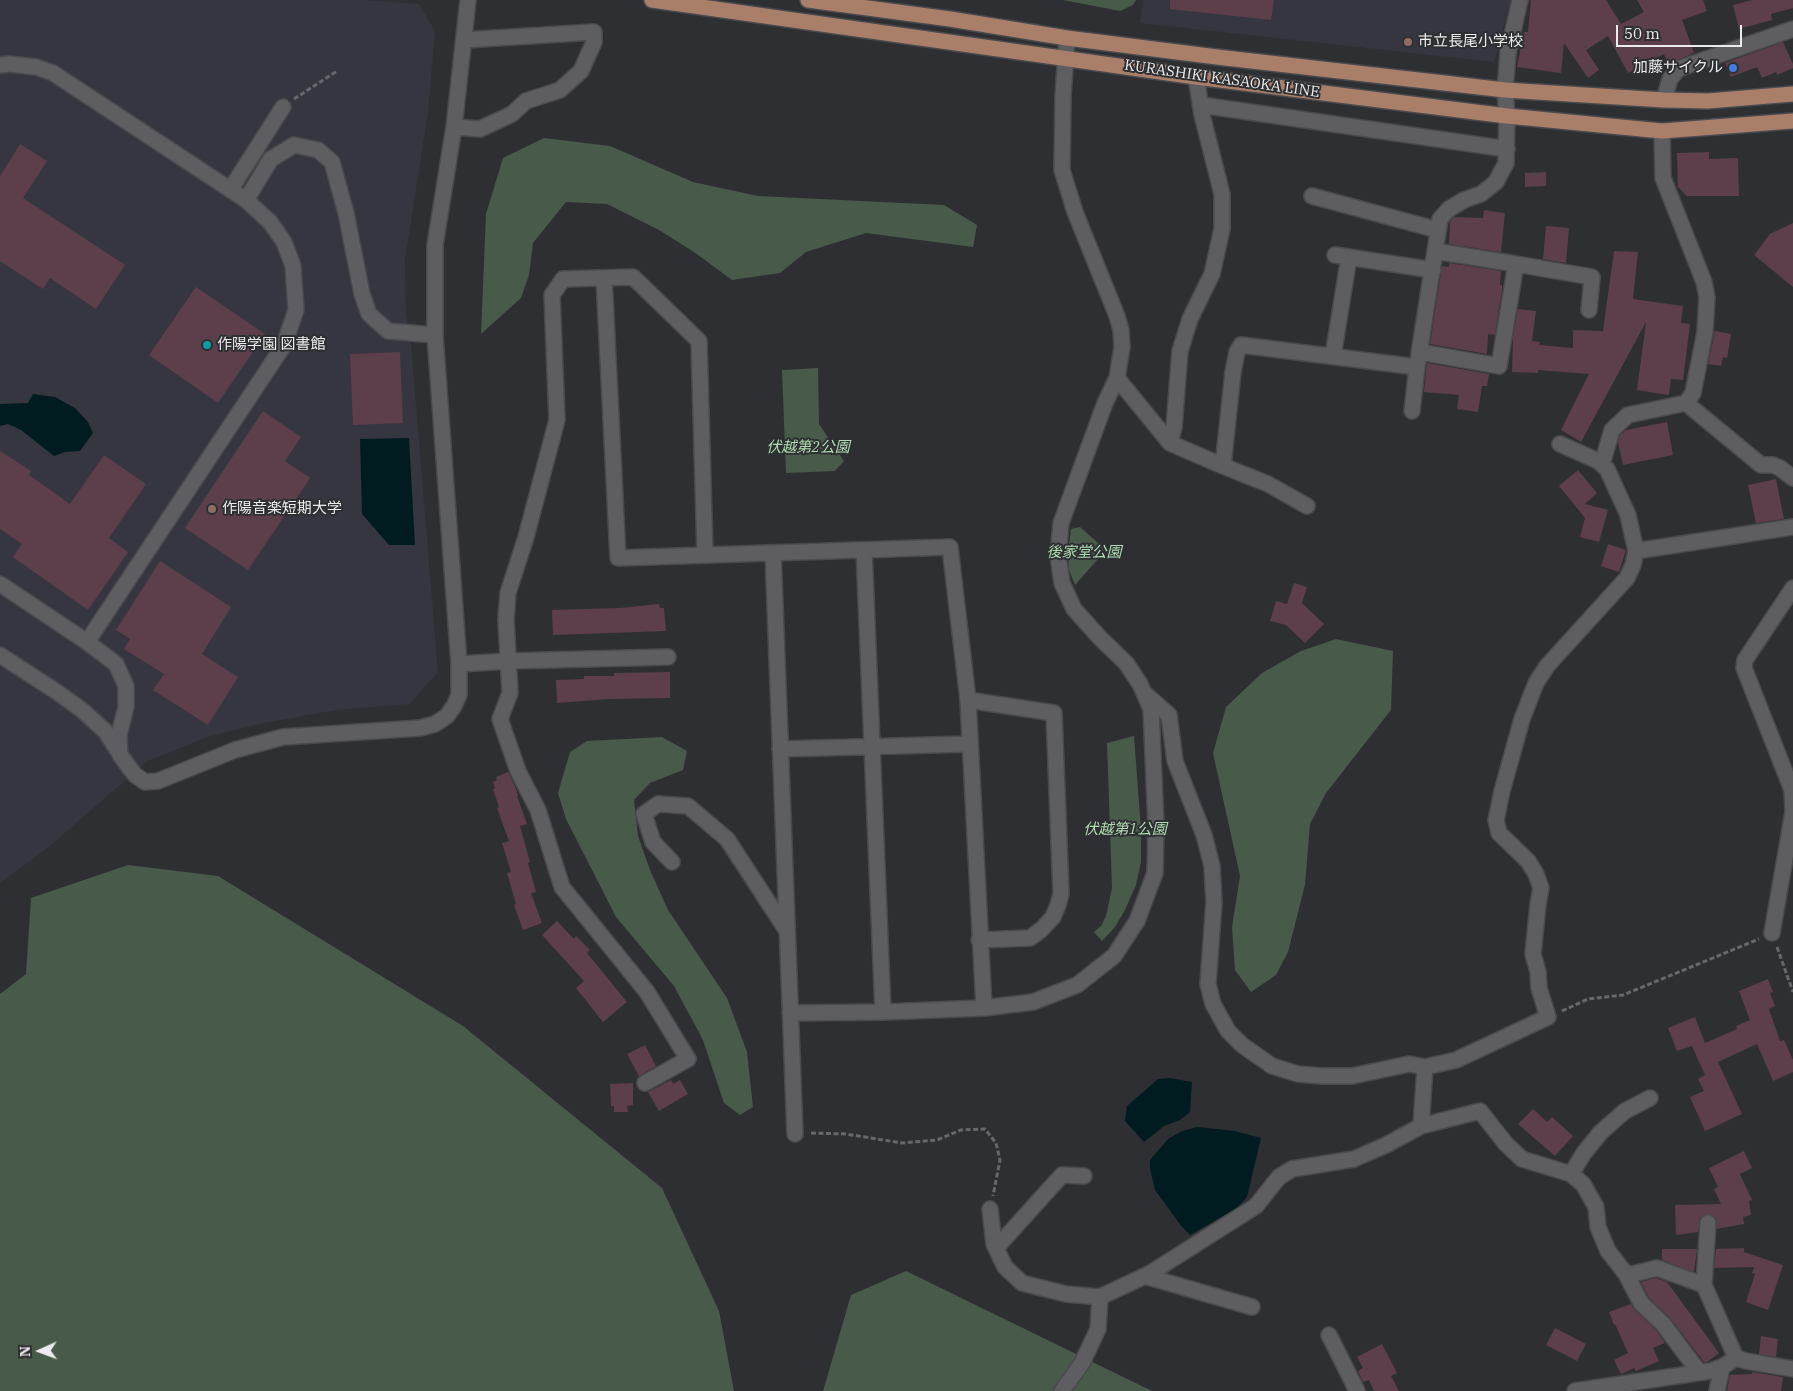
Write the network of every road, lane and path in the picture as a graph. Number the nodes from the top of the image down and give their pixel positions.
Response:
1 (468, 0) edge
2 (652, 0) edge
3 (808, 0) edge
4 (1520, 0) edge
5 (1793, 29) edge
6 (1067, 38) junction
7 (464, 40) junction
8 (1066, 58) junction
9 (0, 65) edge
10 (337, 71) dead end
11 (1196, 77) junction
12 (1505, 90) junction
13 (1793, 94) edge
14 (1664, 100) junction
15 (1200, 105) junction
16 (283, 107) joint
17 (1507, 116) junction
18 (1793, 122) edge
19 (454, 127) junction
20 (1662, 131) junction
21 (1507, 149) junction
22 (230, 190) junction
23 (1312, 196) dead end
24 (246, 200) junction
25 (1438, 230) junction
26 (1436, 251) junction
27 (1516, 264) junction
28 (1433, 270) junction
29 (604, 278) junction
30 (1589, 310) dead end
31 (435, 336) junction
32 (1420, 352) junction
33 (1333, 356) junction
34 (1417, 367) junction
35 (1117, 378) junction
36 (1686, 403) junction
37 (1412, 411) dead end
38 (1170, 443) junction
39 (1560, 444) dead end
40 (1602, 464) junction
41 (1223, 466) junction
42 (1793, 478) edge
43 (1307, 506) dead end
44 (1793, 528) edge
45 (864, 550) junction
46 (1636, 551) junction
47 (773, 552) junction
48 (705, 555) junction
49 (0, 584) edge
50 (1793, 588) edge
51 (87, 642) junction
52 (0, 655) edge
53 (668, 656) dead end
54 (509, 661) junction
55 (459, 664) junction
56 (1144, 693) junction
57 (968, 700) junction
58 (970, 744) junction
59 (872, 748) junction
60 (780, 749) junction
61 (120, 755) junction
62 (672, 862) dead end
63 (787, 933) junction
64 (1772, 933) junction
65 (979, 940) junction
66 (1793, 992) edge
67 (984, 1008) junction
68 (883, 1012) junction
69 (790, 1013) junction
70 (1548, 1017) junction
71 (1425, 1067) junction
72 (645, 1083) dead end
73 (1650, 1098) dead end
74 (1421, 1126) junction
75 (795, 1134) joint
76 (1571, 1174) junction
77 (1084, 1176) dead end
78 (990, 1209) joint
79 (1708, 1223) dead end
80 (996, 1248) junction
81 (1626, 1274) junction
82 (1146, 1276) junction
83 (1704, 1285) junction
84 (1100, 1297) junction
85 (1252, 1307) dead end
86 (1328, 1335) dead end
87 (1736, 1358) junction
88 (1722, 1367) junction
89 (1793, 1369) edge
90 (1699, 1372) junction
91 (1062, 1391) edge
92 (1357, 1391) edge
93 (1575, 1391) edge
94 (1717, 1391) edge

1 - 7 street
2 - 8 main road, KURASHIKI KASAOKA LINE
3 - 6 main road, KURASHIKI KASAOKA LINE
4 - 12 street
5 - 14 street
6 - 8 street
6 - 12 main road, KURASHIKI KASAOKA LINE
7 - 19 street
7 - 19 street
8 - 11 main road, KURASHIKI KASAOKA LINE
8 - 35 street
9 - 22 street
10 - 16 path
11 - 15 street
11 - 17 main road, KURASHIKI KASAOKA LINE
12 - 14 main road, KURASHIKI KASAOKA LINE
12 - 17 street
13 - 14 main road, KURASHIKI KASAOKA LINE
15 - 21 street
15 - 38 street
16 - 22 street
17 - 20 main road, KURASHIKI KASAOKA LINE
17 - 21 street
18 - 20 main road, KURASHIKI KASAOKA LINE
19 - 31 street
20 - 36 street
21 - 25 street
22 - 24 street
23 - 25 street
24 - 31 street
24 - 51 street
25 - 26 street
26 - 27 street
26 - 28 street
27 - 30 street
27 - 32 street
28 - 32 street
28 - 33 street
29 - 48 street
29 - 48 street
29 - 54 street
31 - 55 street
32 - 34 street
33 - 34 street
33 - 41 street
34 - 37 street
35 - 38 street
35 - 56 street
36 - 40 street
36 - 42 street
38 - 41 street
39 - 40 street
40 - 46 street
41 - 43 street
44 - 46 street
45 - 47 street
45 - 57 street
45 - 59 street
46 - 70 street
47 - 48 street
47 - 60 street
49 - 51 street
50 - 64 street
51 - 61 street
52 - 61 street
53 - 54 street
54 - 55 street
54 - 72 street
55 - 61 street
56 - 67 street
56 - 71 street
57 - 58 street
57 - 65 street
58 - 59 street
58 - 65 street
59 - 60 street
59 - 68 street
60 - 63 street
62 - 63 street
63 - 69 street
64 - 66 path
64 - 70 path
65 - 67 street
67 - 68 street
68 - 69 street
69 - 75 street
70 - 71 street
71 - 74 street
73 - 76 street
74 - 76 street
74 - 82 street
75 - 78 path
76 - 81 street
77 - 80 street
78 - 80 street
79 - 83 street
80 - 84 street
81 - 83 street
81 - 90 street
82 - 84 street
82 - 85 street
83 - 87 street
84 - 91 street
86 - 92 street
87 - 88 street
87 - 89 street
88 - 90 street
88 - 94 street
90 - 93 street

